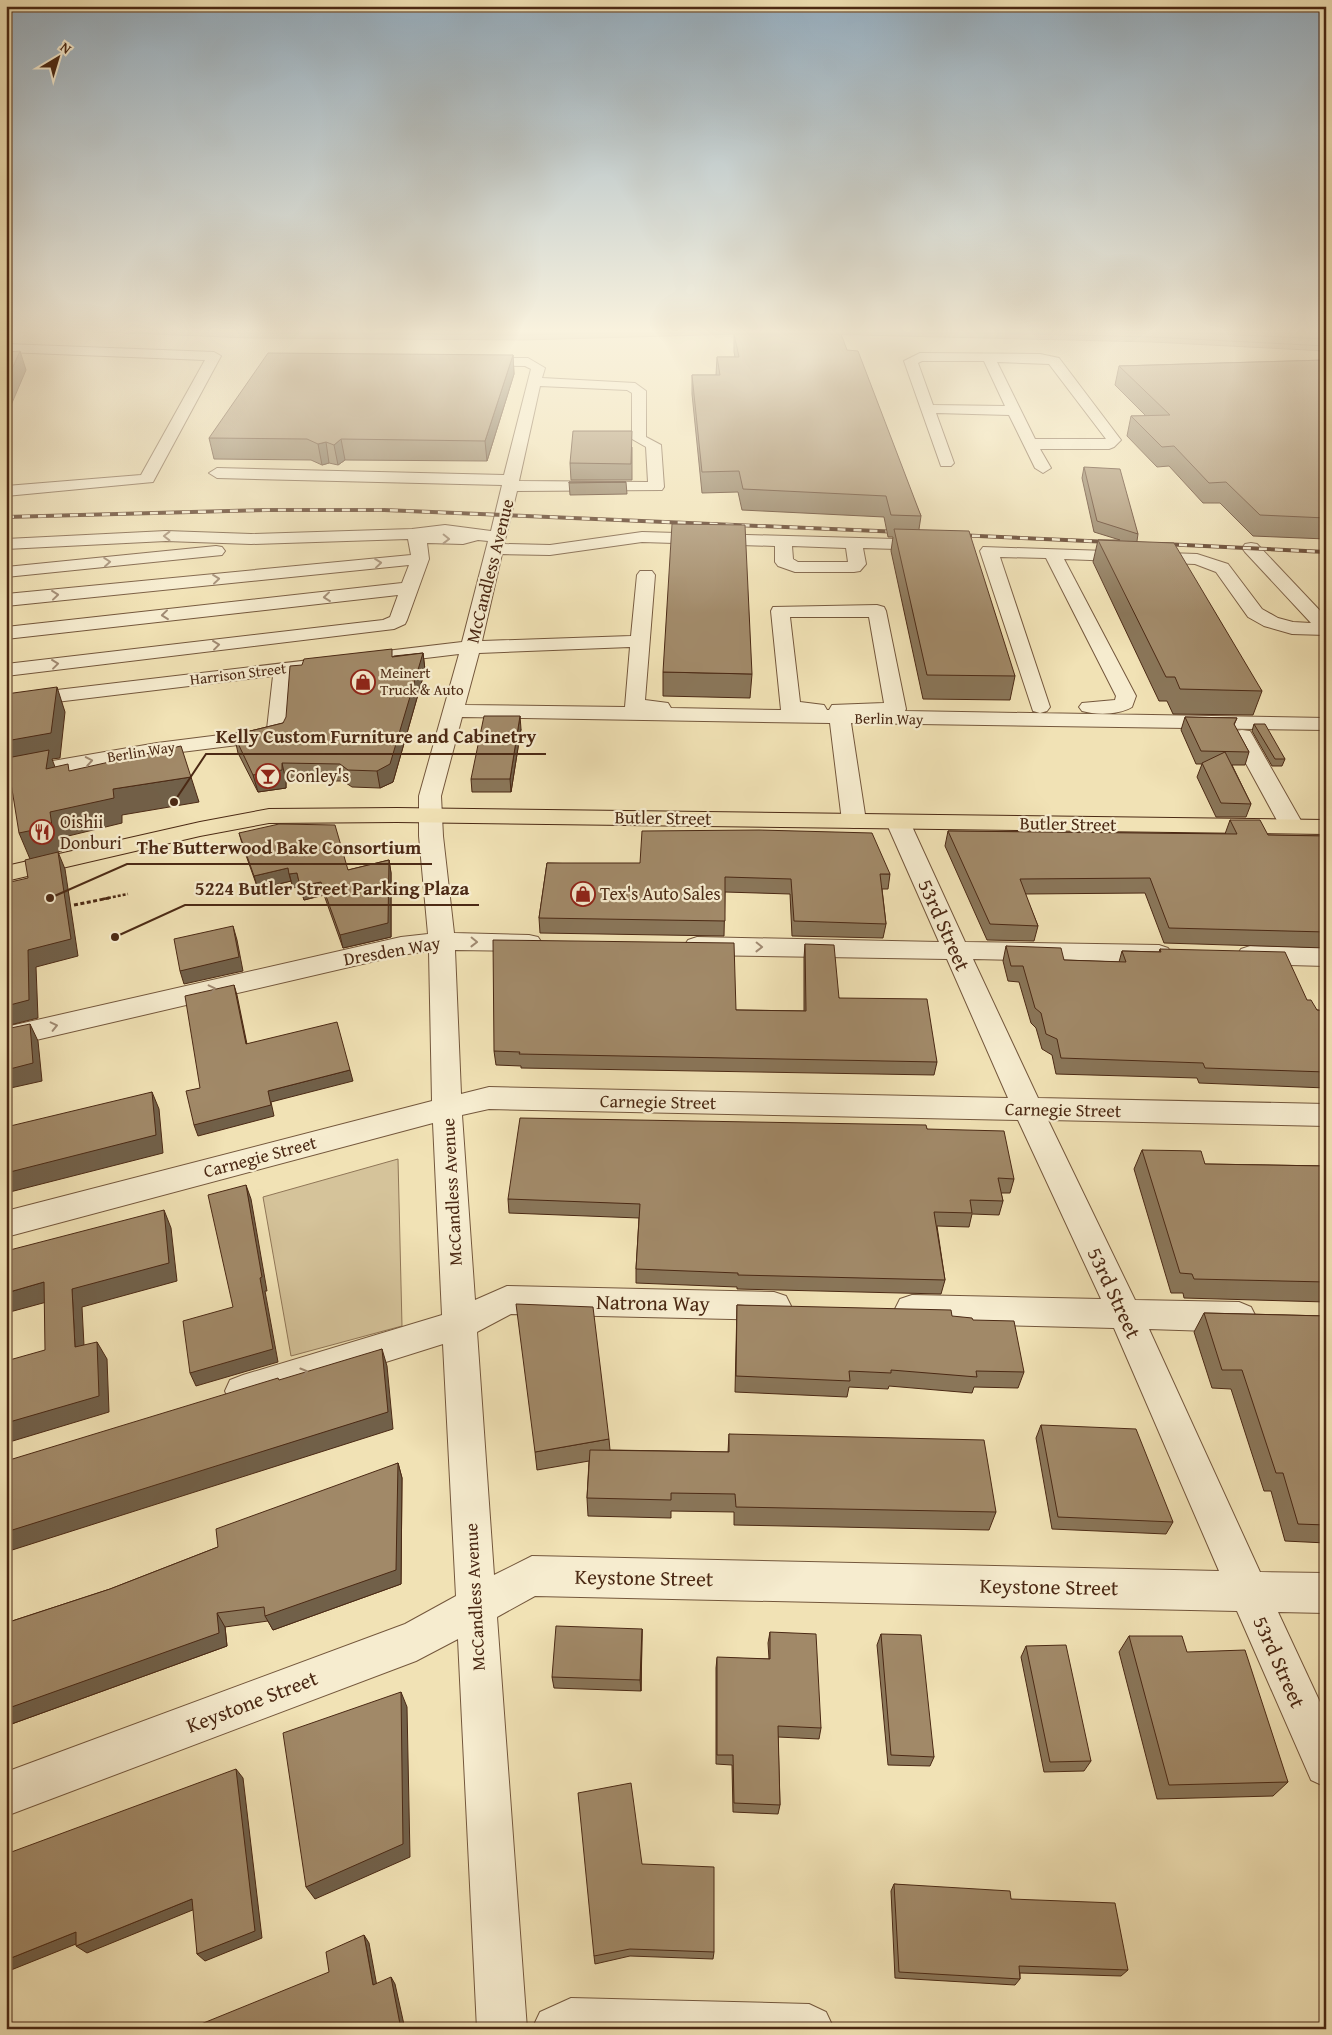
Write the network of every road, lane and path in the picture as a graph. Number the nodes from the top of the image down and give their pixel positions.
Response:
1 (178, 423) edge
2 (525, 423) edge
3 (639, 423) edge
4 (933, 423) edge
5 (1020, 423) edge
6 (1101, 423) edge
7 (1030, 444) junction
8 (946, 463) dead end
9 (1043, 468) dead end
10 (217, 473) dead end
11 (511, 483) junction
12 (6, 491) edge
13 (415, 536) junction
14 (251, 539) junction
15 (783, 541) junction
16 (497, 542) junction
17 (854, 543) junction
18 (6, 544) edge
19 (950, 545) edge
20 (1251, 548) dead end
21 (1052, 553) junction
22 (420, 559) junction
23 (6, 572) edge
24 (646, 575) dead end
25 (410, 588) junction
26 (6, 600) edge
27 (1326, 628) edge
28 (6, 634) edge
29 (640, 642) junction
30 (471, 647) junction
31 (284, 669) junction
32 (6, 670) edge
33 (6, 702) edge
34 (1040, 707) junction
35 (790, 708) junction
36 (896, 709) junction
37 (453, 711) junction
38 (840, 714) junction
39 (1326, 724) edge
40 (1242, 736) edge
41 (6, 776) edge
42 (431, 815) junction
43 (854, 821) junction
44 (898, 822) junction
45 (1292, 826) junction
46 (1326, 827) edge
47 (6, 874) edge
48 (128, 894) dead end
49 (74, 904) dead end
50 (442, 941) junction
51 (556, 943) edge
52 (674, 945) edge
53 (956, 950) junction
54 (1180, 954) edge
55 (1229, 955) edge
56 (1326, 957) edge
57 (6, 1037) edge
58 (447, 1107) junction
59 (1028, 1109) junction
60 (1326, 1114) edge
61 (6, 1224) edge
62 (804, 1307) edge
63 (884, 1309) edge
64 (1125, 1314) junction
65 (1269, 1317) edge
66 (460, 1324) junction
67 (214, 1400) edge
68 (1247, 1591) junction
69 (1326, 1593) edge
70 (476, 1607) junction
71 (1326, 1765) edge
72 (6, 1794) edge
73 (502, 2029) edge
74 (557, 2029) edge
75 (809, 2029) edge

1 - 12 street
2 - 11 street, McCandless Avenue
3 - 11 street
4 - 8 street
5 - 7 street
6 - 7 street
7 - 9 street
10 - 11 street
11 - 16 street, McCandless Avenue
13 - 14 street
13 - 16 street
13 - 22 street
14 -> 18 street
23 -> 14 street
15 - 16 street
15 - 17 street
15 - 17 street
16 - 30 street, McCandless Avenue
17 - 19 street
20 - 27 street
21 - 27 street
21 - 34 street
21 - 34 street
22 - 25 street
26 -> 22 street
24 - 29 street
25 -> 28 street
32 -> 25 street
29 - 30 street, Harrison Street
29 - 35 street
30 - 31 street, Harrison Street
30 - 37 street, McCandless Avenue
31 - 33 street, Harrison Street
41 -> 31 street, Berlin Way
34 - 36 street
35 - 36 street
35 - 38 street
36 - 38 street
37 - 38 street, Berlin Way
37 - 42 street, McCandless Avenue
38 - 39 street, Berlin Way
38 - 43 street
40 - 45 street
42 - 43 main road, Butler Street
42 - 47 main road, Butler Street
42 - 50 street, McCandless Avenue
43 - 44 main road, Butler Street
44 - 45 main road, Butler Street
44 - 53 street, 53rd Street
45 - 46 main road, Butler Street
48 - 49 path
50 -> 51 street, Dresden Way
57 -> 50 street, Dresden Way
50 - 58 street, McCandless Avenue
52 -> 53 street
53 - 54 street
53 - 59 street, 53rd Street
55 - 56 street
58 - 59 street, Carnegie Street
58 - 61 street, Carnegie Street
58 - 66 street, McCandless Avenue
59 - 60 street, Carnegie Street
59 - 64 street, 53rd Street
62 - 66 street, Natrona Way
63 - 64 street
64 - 65 street
64 - 68 street, 53rd Street
67 -> 66 street, Natrona Way
66 - 70 street, McCandless Avenue
68 - 69 street, Keystone Street
68 - 70 street, Keystone Street
68 - 71 street, 53rd Street
70 - 72 street, Keystone Street
70 - 73 street, McCandless Avenue
74 - 75 street

